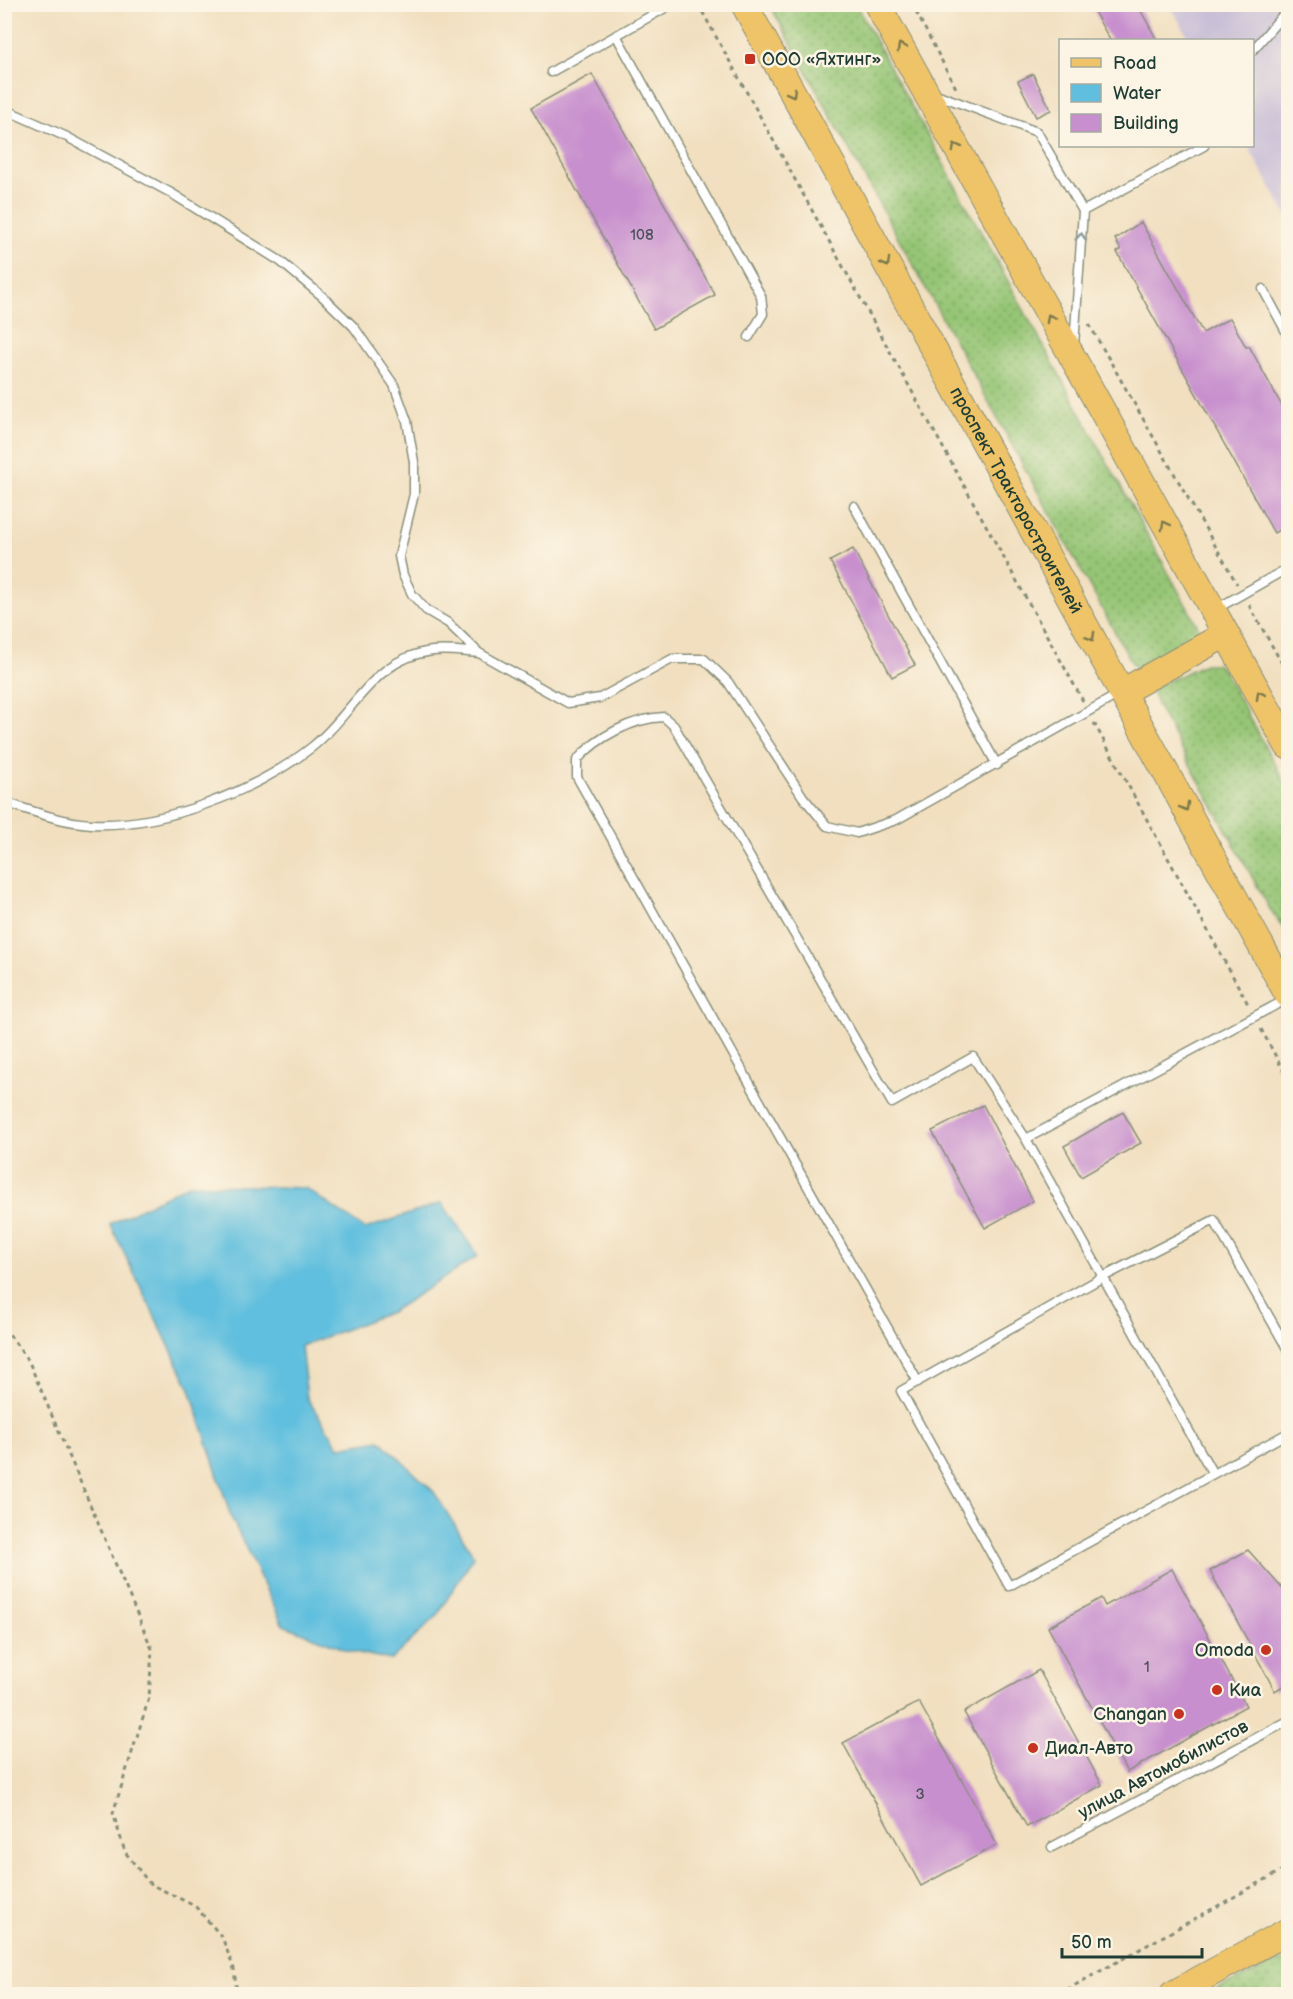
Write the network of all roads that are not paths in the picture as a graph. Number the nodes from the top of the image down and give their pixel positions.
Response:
1 (672, 4) edge
2 (744, 4) edge
3 (877, 4) edge
4 (1288, 9) edge
5 (616, 35) junction
6 (1254, 49) edge
7 (551, 72) dead end
8 (925, 90) junction
9 (4, 109) edge
10 (1202, 147) edge
11 (1083, 211) junction
12 (1263, 289) dead end
13 (1288, 335) edge
14 (749, 337) dead end
15 (1073, 359) junction
16 (854, 506) dead end
17 (1288, 568) edge
18 (1213, 610) junction
19 (1226, 634) junction
20 (479, 653) junction
21 (1122, 692) junction
22 (1288, 746) edge
23 (997, 765) junction
24 (4, 801) edge
25 (1288, 996) edge
26 (1026, 1139) junction
27 (1103, 1277) junction
28 (1288, 1350) edge
29 (918, 1382) junction
30 (1288, 1433) edge
31 (1213, 1474) junction
32 (1288, 1721) edge
33 (1053, 1847) dead end
34 (1288, 1931) edge
35 (1173, 1995) edge

1 - 5 lane
2 -> 21 main road, проспект Тракторостроителей
8 -> 3 main road
4 - 6 lane
5 - 7 lane
5 - 14 lane
8 - 11 lane
15 -> 8 main road
9 - 20 lane
10 - 11 lane
15 -> 11 lane
12 - 13 lane
18 -> 15 main road
16 - 23 lane
17 - 18 lane
18 - 19 main road
19 - 21 main road
22 -> 19 main road
20 - 23 lane
20 - 24 lane
21 - 23 lane
21 -> 25 main road, проспект Тракторостроителей
25 - 26 lane
26 - 27 lane
26 - 29 lane
27 - 28 lane
27 - 29 lane
27 - 31 lane
29 - 31 lane
30 - 31 lane
32 - 33 lane, улица Автомобилистов
34 - 35 main road

